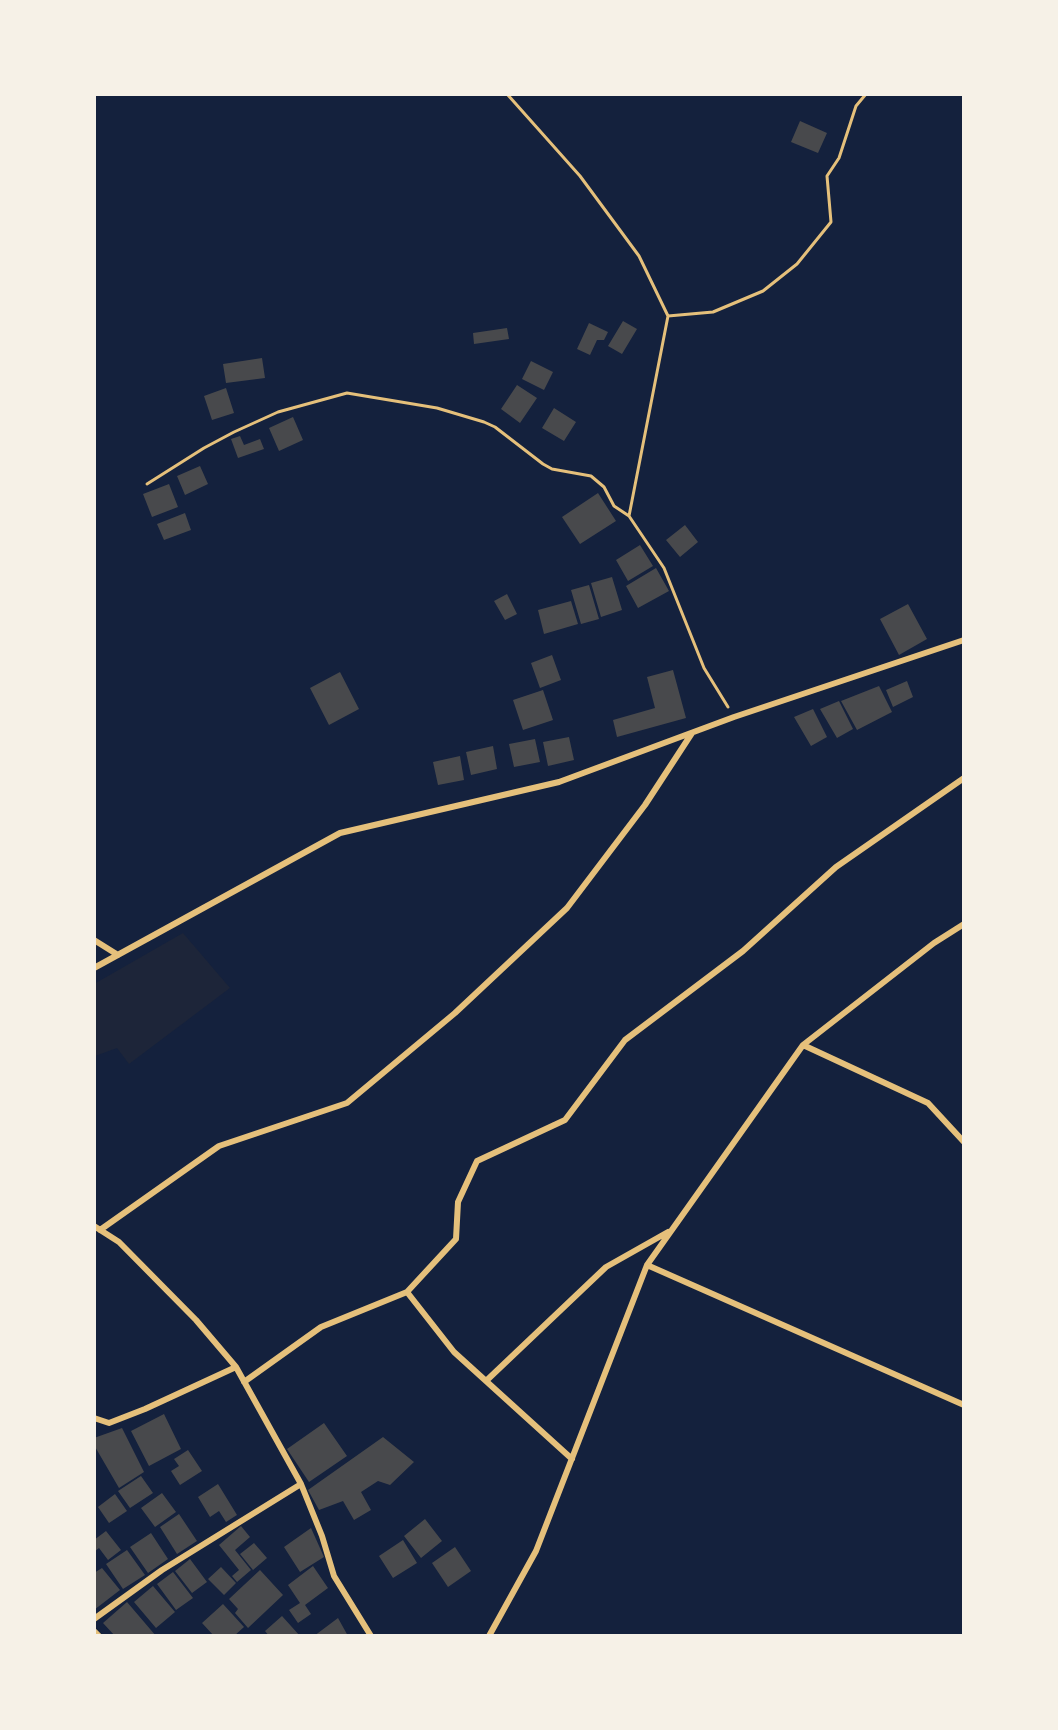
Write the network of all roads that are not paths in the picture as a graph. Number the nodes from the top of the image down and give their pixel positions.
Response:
1 (964, 640) edge
2 (692, 733) junction
3 (964, 778) edge
4 (964, 924) edge
5 (94, 940) edge
6 (118, 955) junction
7 (94, 968) edge
8 (803, 1045) junction
9 (964, 1142) edge
10 (97, 1228) edge
11 (672, 1230) junction
12 (647, 1265) junction
13 (407, 1292) junction
14 (236, 1367) junction
15 (486, 1381) junction
16 (244, 1382) junction
17 (964, 1405) edge
18 (94, 1418) edge
19 (109, 1423) junction
20 (94, 1427) edge
21 (572, 1459) junction
22 (301, 1484) junction
23 (94, 1619) edge
24 (94, 1631) edge
25 (99, 1636) edge
26 (371, 1636) edge
27 (489, 1636) edge

1 - 2 street
2 - 6 street
2 - 10 street
3 - 13 street
4 - 8 street
5 - 6 street
6 - 7 street
8 - 9 street
8 - 11 street
10 - 14 street
11 - 12 street
11 - 15 street
12 - 17 street
12 - 21 street
13 - 15 street
13 - 16 street
14 - 16 street
14 - 19 street
15 - 21 street
16 - 22 street
18 - 19 street
19 - 20 street
21 - 27 street
22 - 23 street
22 - 26 street
24 - 25 street

